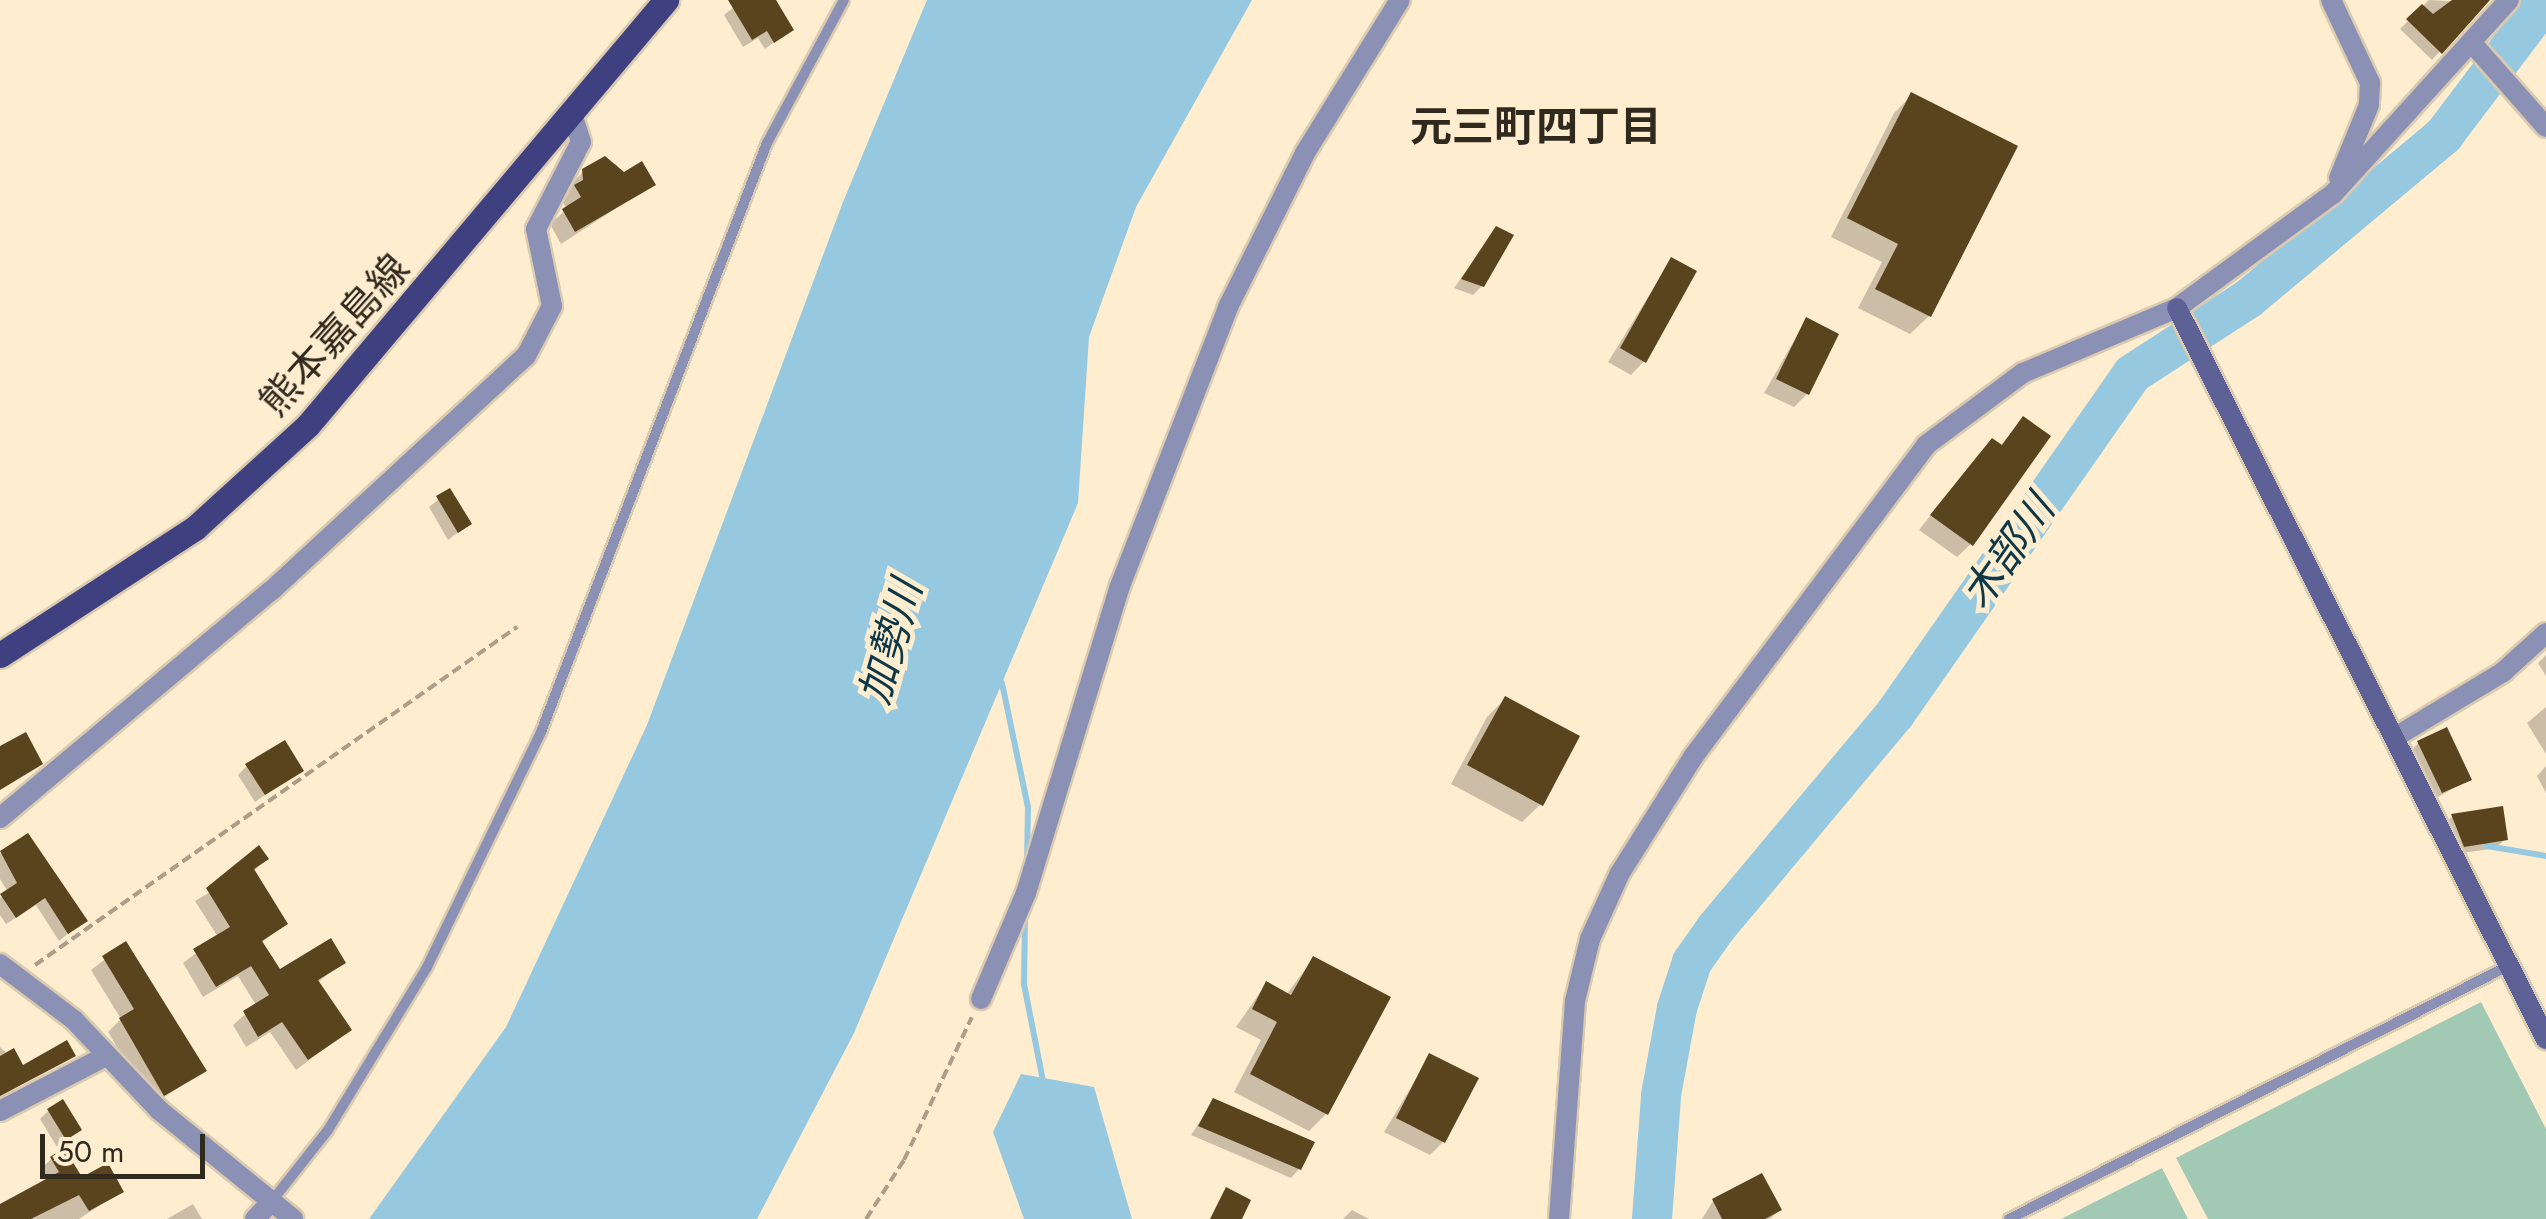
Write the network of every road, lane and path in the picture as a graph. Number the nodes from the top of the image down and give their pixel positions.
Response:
1 (666, 0) edge
2 (844, 0) edge
3 (1400, 0) edge
4 (2330, 0) edge
5 (2509, 0) edge
6 (2472, 42) junction
7 (572, 114) junction
8 (2546, 127) edge
9 (2333, 194) junction
10 (2181, 315) junction
11 (517, 626) dead end
12 (2546, 633) edge
13 (0, 655) edge
14 (2397, 736) junction
15 (0, 818) edge
16 (2511, 965) junction
17 (9, 970) edge
18 (981, 999) joint
19 (2546, 1039) edge
20 (104, 1058) junction
21 (0, 1111) edge
22 (272, 1201) junction
23 (255, 1219) edge
24 (293, 1219) edge
25 (866, 1219) edge
26 (1560, 1219) edge
27 (2009, 1219) edge

1 - 7 main road, 熊本嘉島線
2 - 22 lane
3 - 18 street
4 - 9 street
5 - 6 street
6 - 8 street
6 - 9 street
7 - 13 main road, 熊本嘉島線
7 - 15 street
9 - 10 street
10 - 14 street
10 - 26 street
11 - 17 path
12 - 14 street
14 - 16 street
16 - 19 street
16 - 27 lane
17 - 20 street
18 - 25 path
20 - 21 street
20 - 22 street
22 - 23 street
22 - 24 street

